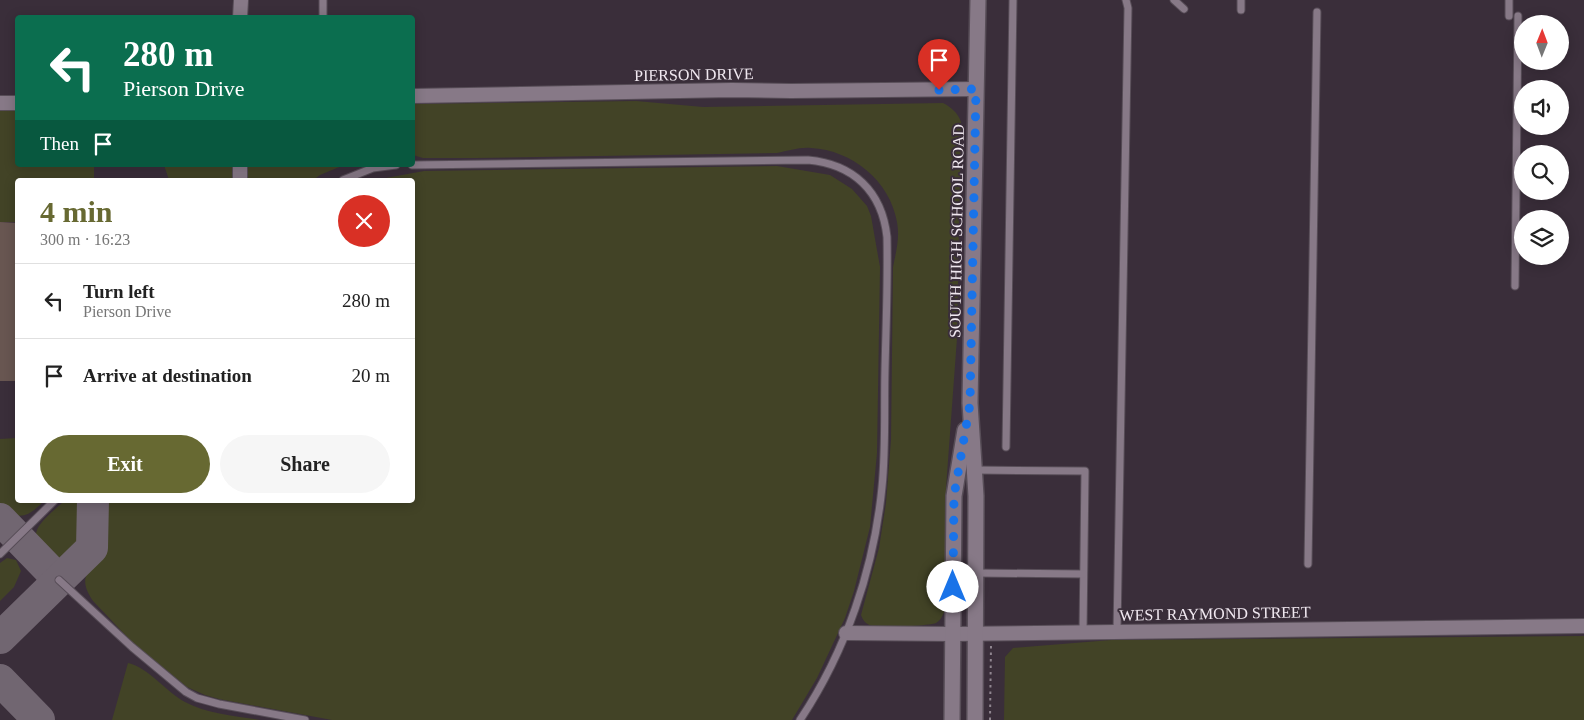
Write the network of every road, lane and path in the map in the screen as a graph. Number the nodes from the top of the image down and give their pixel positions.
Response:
1 (241, 0) edge
2 (323, 0) edge
3 (978, 0) edge
4 (1013, 0) edge
5 (1126, 0) edge
6 (1174, 0) edge
7 (1241, 0) edge
8 (1509, 0) edge
9 (1184, 9) dead end
10 (1241, 10) dead end
11 (1317, 12) dead end
12 (240, 15) edge
13 (323, 15) edge
14 (1509, 16) dead end
15 (1517, 70) edge
16 (976, 89) junction
17 (415, 96) edge
18 (15, 102) edge
19 (0, 103) edge
20 (415, 164) edge
21 (381, 167) edge
22 (348, 178) edge
23 (1515, 286) dead end
24 (970, 404) junction
25 (1006, 447) dead end
26 (974, 470) junction
27 (52, 503) edge
28 (0, 554) edge
29 (1308, 564) dead end
30 (976, 573) junction
31 (1083, 574) junction
32 (59, 580) dead end
33 (1584, 626) edge
34 (1118, 631) junction
35 (1083, 632) junction
36 (846, 633) junction
37 (991, 633) junction
38 (953, 634) junction
39 (975, 634) junction
40 (305, 720) edge
41 (800, 720) edge
42 (952, 720) edge
43 (975, 720) edge
44 (990, 720) edge

1 - 12 street
2 - 13 lane
3 - 16 street, SOUTH HIGH SCHOOL ROAD
4 - 25 lane
5 - 34 lane
6 - 9 lane
7 - 10 lane
8 - 14 lane
11 - 29 lane
15 - 23 lane
16 - 17 street, PIERSON DRIVE
16 - 24 street, SOUTH HIGH SCHOOL ROAD
18 - 19 street
20 - 36 lane
21 - 22 lane
24 - 26 street, SOUTH HIGH SCHOOL ROAD
24 - 38 street, SOUTH HIGH SCHOOL ROAD
26 - 30 street, SOUTH HIGH SCHOOL ROAD
26 - 31 lane
27 - 28 lane
30 - 31 lane
30 - 39 street, SOUTH HIGH SCHOOL ROAD
31 - 35 lane
32 - 40 lane
33 - 34 street, WEST RAYMOND STREET
34 - 35 street, WEST RAYMOND STREET
35 - 37 street, WEST RAYMOND STREET
36 - 38 street, WEST RAYMOND STREET
36 - 41 lane
37 - 39 street, WEST RAYMOND STREET
37 - 44 path
38 - 39 street, WEST RAYMOND STREET
38 - 42 street, SOUTH HIGH SCHOOL ROAD
39 - 43 street, SOUTH HIGH SCHOOL ROAD

